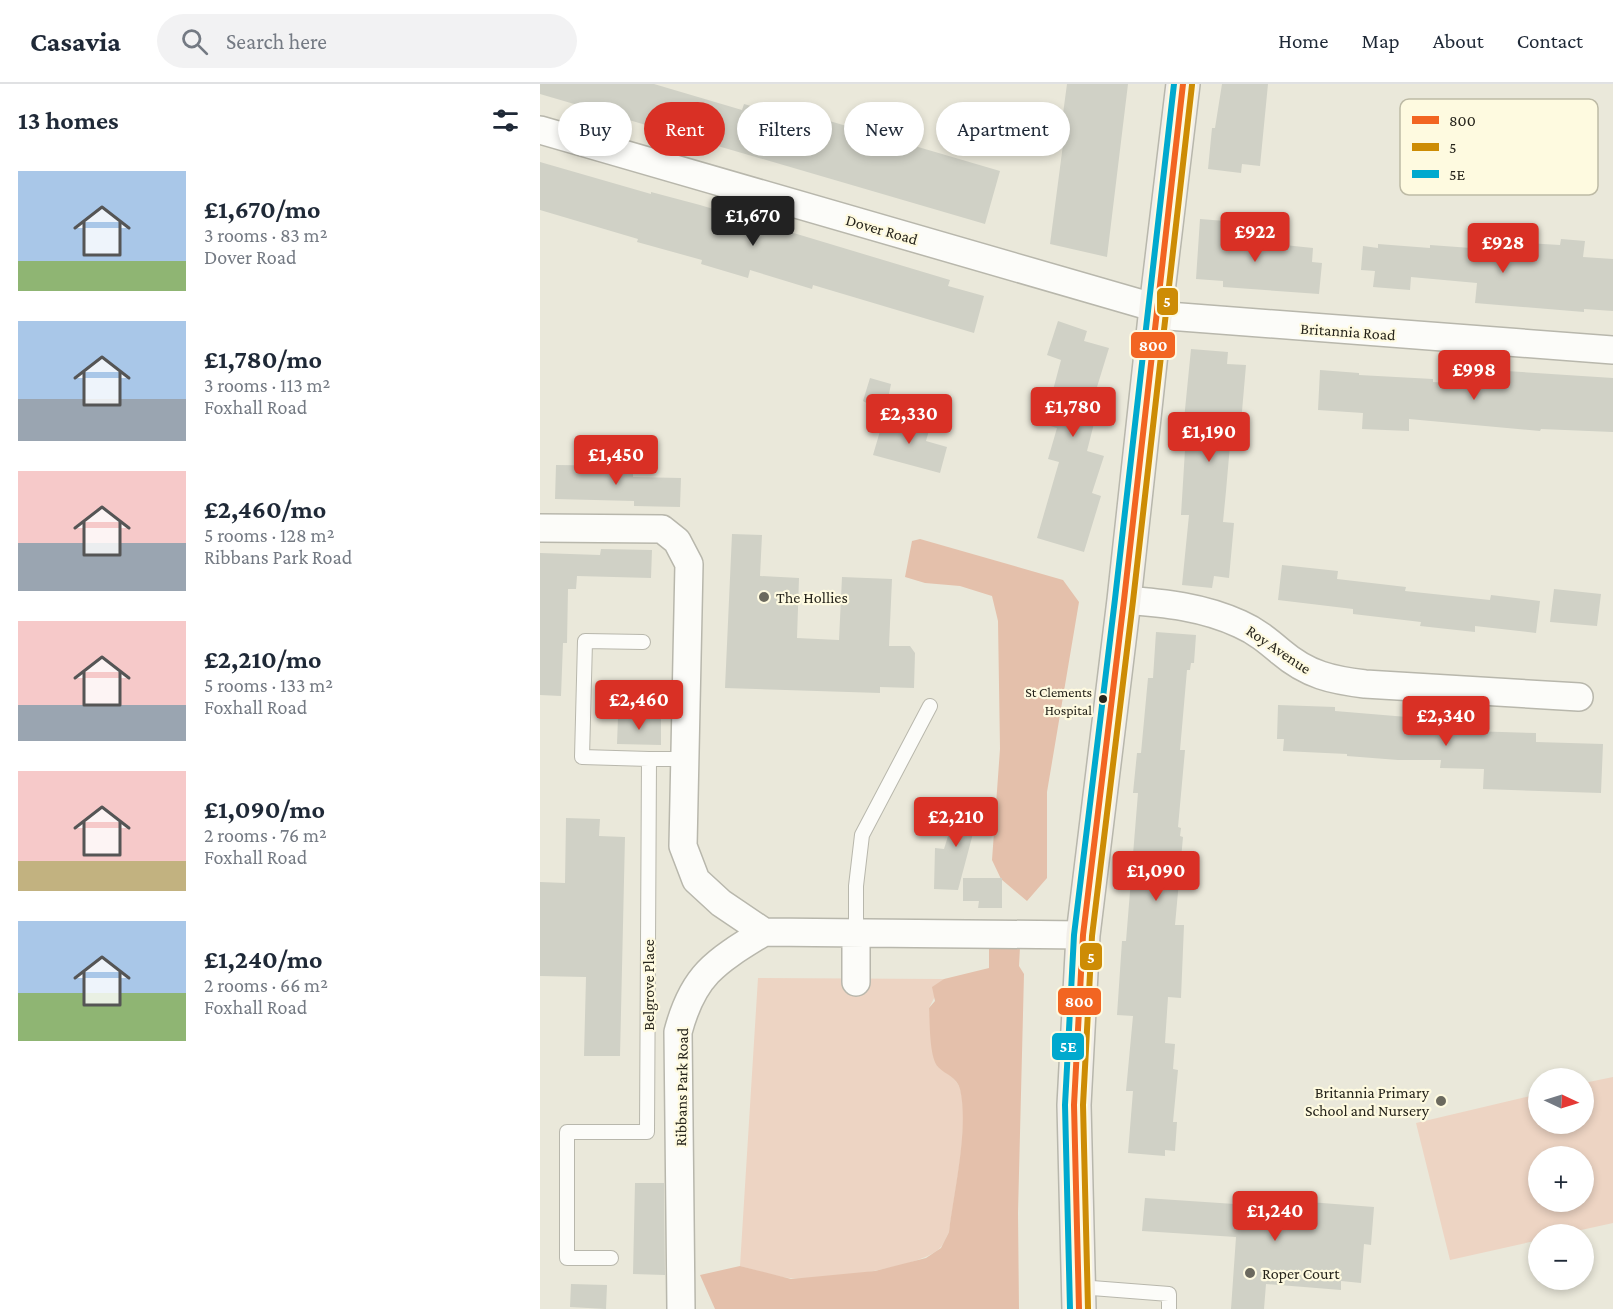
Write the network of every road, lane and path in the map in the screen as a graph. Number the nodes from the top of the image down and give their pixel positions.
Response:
1 (1183, 84) edge
2 (540, 130) edge
3 (1155, 312) junction
4 (1613, 350) edge
5 (540, 528) edge
6 (1124, 600) junction
7 (643, 642) dead end
8 (1579, 697) dead end
9 (930, 706) dead end
10 (650, 759) junction
11 (684, 759) junction
12 (764, 933) junction
13 (856, 934) junction
14 (1083, 935) junction
15 (856, 982) dead end
16 (611, 1258) dead end
17 (1078, 1298) edge
18 (681, 1309) edge
19 (1169, 1309) edge

1 - 3 street
2 - 3 street, Dover Road
3 - 4 street, Britannia Road
3 - 6 street
5 - 11 street
6 - 8 street, Roy Avenue
6 - 14 street
7 - 10 lane
9 - 13 lane
10 - 11 lane
10 - 16 lane, Belgrove Place
11 - 12 street
12 - 13 street
12 - 18 street, Ribbans Park Road
13 - 14 street
13 - 15 street
14 - 17 street
17 - 19 lane

